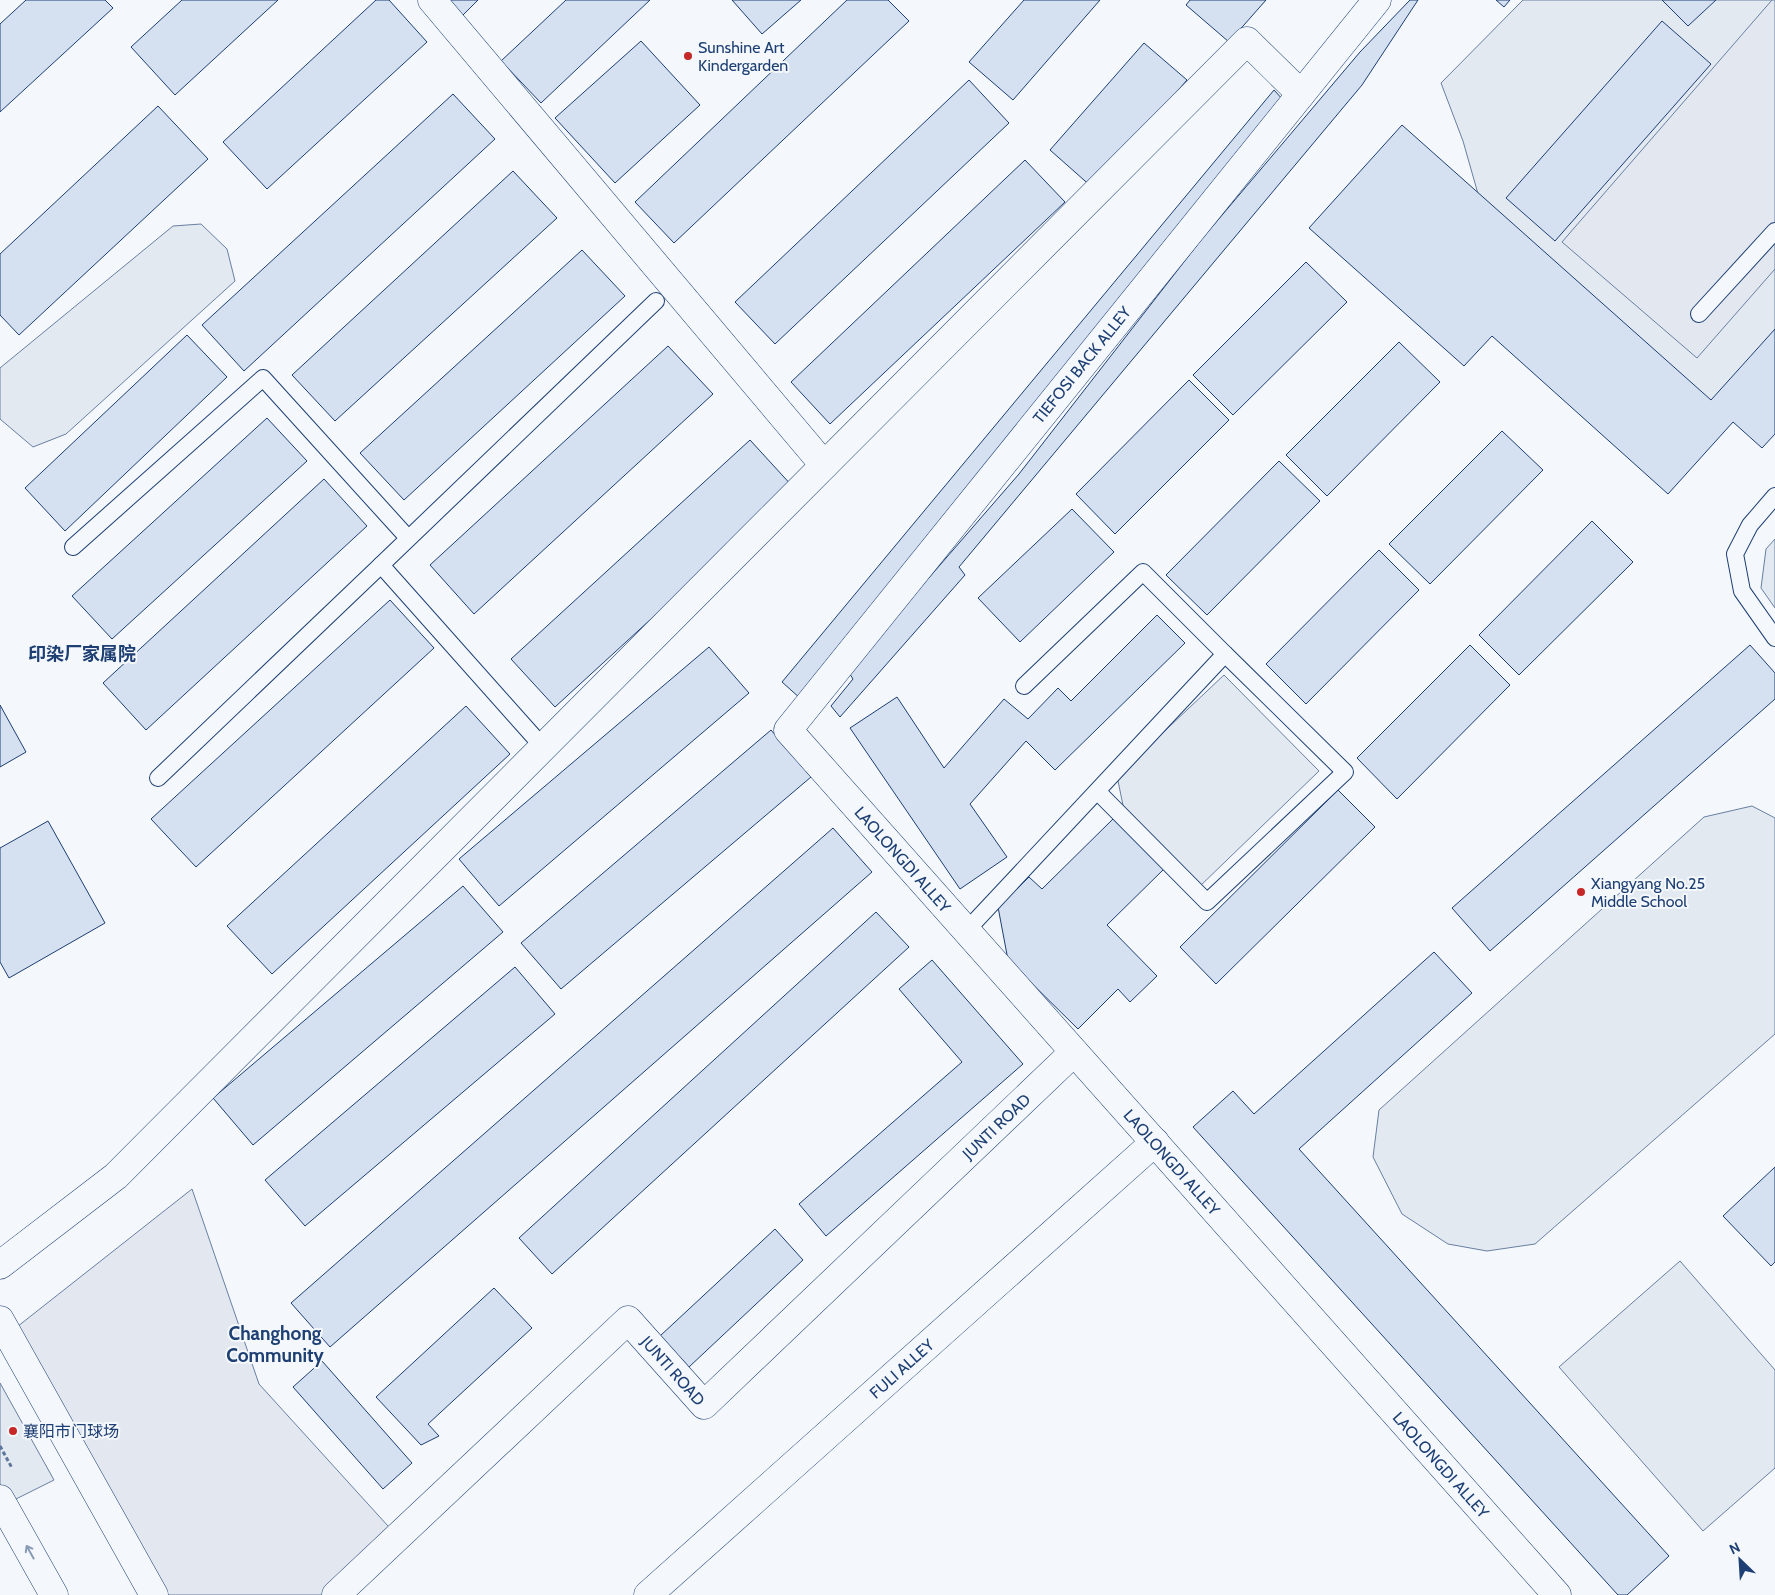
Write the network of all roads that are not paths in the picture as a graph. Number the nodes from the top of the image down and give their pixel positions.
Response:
1 (432, 0) edge
2 (1377, 0) edge
3 (1301, 94) junction
4 (1775, 231) edge
5 (656, 301) dead end
6 (1699, 314) dead end
7 (824, 465) junction
8 (1775, 496) edge
9 (408, 538) junction
10 (73, 547) dead end
11 (381, 565) junction
12 (1775, 638) edge
13 (1225, 654) junction
14 (1024, 686) dead end
15 (788, 730) joint
16 (543, 747) junction
17 (158, 778) dead end
18 (1097, 791) junction
19 (967, 930) junction
20 (1074, 1052) junction
21 (1155, 1142) junction
22 (0, 1264) edge
23 (0, 1320) edge
24 (0, 1499) edge
25 (54, 1595) edge
26 (154, 1595) edge
27 (336, 1595) edge
28 (648, 1595) edge
29 (1557, 1595) edge

1 - 7 main road
2 - 3 main road, TIEFOSI BACK ALLEY
3 - 7 main road
3 - 15 main road, TIEFOSI BACK ALLEY
4 - 6 lane
5 - 9 lane
7 - 16 main road
8 - 12 lane
9 - 10 lane
9 - 11 lane
11 - 16 lane
11 - 17 lane
13 - 14 lane
13 - 18 lane
13 - 18 lane
15 - 19 main road, LAOLONGDI ALLEY
16 - 22 main road
18 - 19 lane
19 - 20 main road, LAOLONGDI ALLEY
20 - 21 main road, LAOLONGDI ALLEY
20 - 27 main road, JUNTI ROAD
21 - 28 main road, FULI ALLEY
21 - 29 main road, LAOLONGDI ALLEY
23 - 26 main road
25 -> 24 main road

